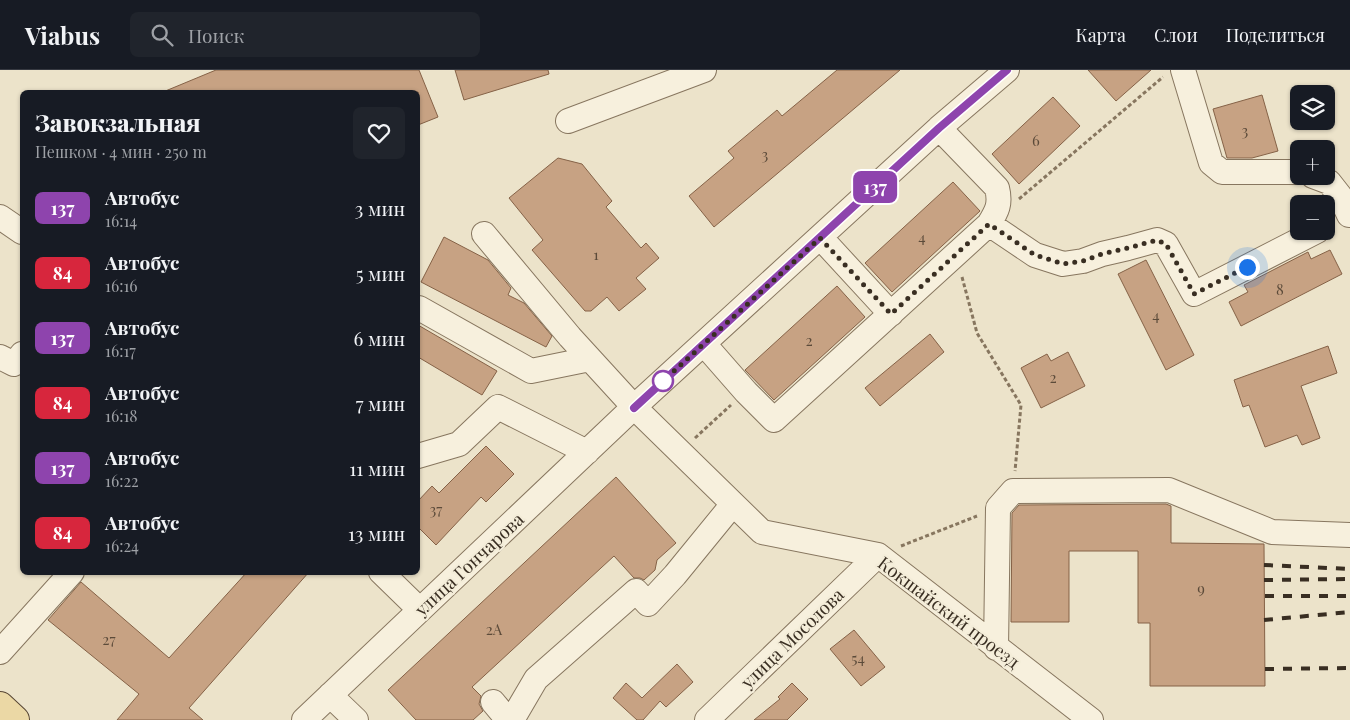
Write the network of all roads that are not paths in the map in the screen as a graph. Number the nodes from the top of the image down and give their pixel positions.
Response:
1 (704, 70) edge
2 (1007, 70) edge
3 (1173, 73) edge
4 (677, 75) edge
5 (568, 121) dead end
6 (939, 128) junction
7 (1290, 172) edge
8 (1331, 185) edge
9 (1350, 215) edge
10 (0, 217) edge
11 (1335, 222) edge
12 (989, 224) junction
13 (20, 231) edge
14 (484, 234) dead end
15 (820, 238) junction
16 (1299, 240) edge
17 (420, 309) edge
18 (891, 314) junction
19 (704, 344) junction
20 (20, 356) edge
21 (0, 358) edge
22 (590, 359) junction
23 (634, 408) junction
24 (587, 452) junction
25 (420, 455) edge
26 (733, 504) junction
27 (1350, 535) edge
28 (878, 556) junction
29 (69, 575) edge
30 (384, 575) edge
31 (420, 610) junction
32 (996, 648) junction
33 (0, 652) edge
34 (330, 695) junction
35 (0, 706) edge
36 (15, 720) edge
37 (304, 720) edge
38 (356, 720) edge
39 (512, 720) edge
40 (707, 720) edge
41 (1091, 720) edge

1 - 4 street
2 - 6 street, улица Гончарова
3 - 7 street
4 - 5 street
6 - 12 street
6 - 15 street, улица Гончарова
8 - 9 street
9 - 11 street
10 - 13 street
12 - 16 street
12 - 18 street
14 - 22 street, Кокшайский проезд
15 - 18 street
15 - 19 street, улица Гончарова
17 - 22 street
18 - 19 street
19 - 23 street, улица Гончарова
20 - 21 street
22 - 23 street, Кокшайский проезд
23 - 24 street, улица Гончарова
23 - 26 street, Кокшайский проезд
24 - 25 street
24 - 31 street, улица Гончарова
26 - 28 street, Кокшайский проезд
26 - 39 street
27 - 32 street
28 - 32 street, Кокшайский проезд
28 - 40 street, улица Мосолова
29 - 33 street
30 - 31 street
31 - 34 street, улица Гончарова
32 - 41 street, Кокшайский проезд
34 - 37 street, улица Гончарова
34 - 38 street
35 - 36 main road

